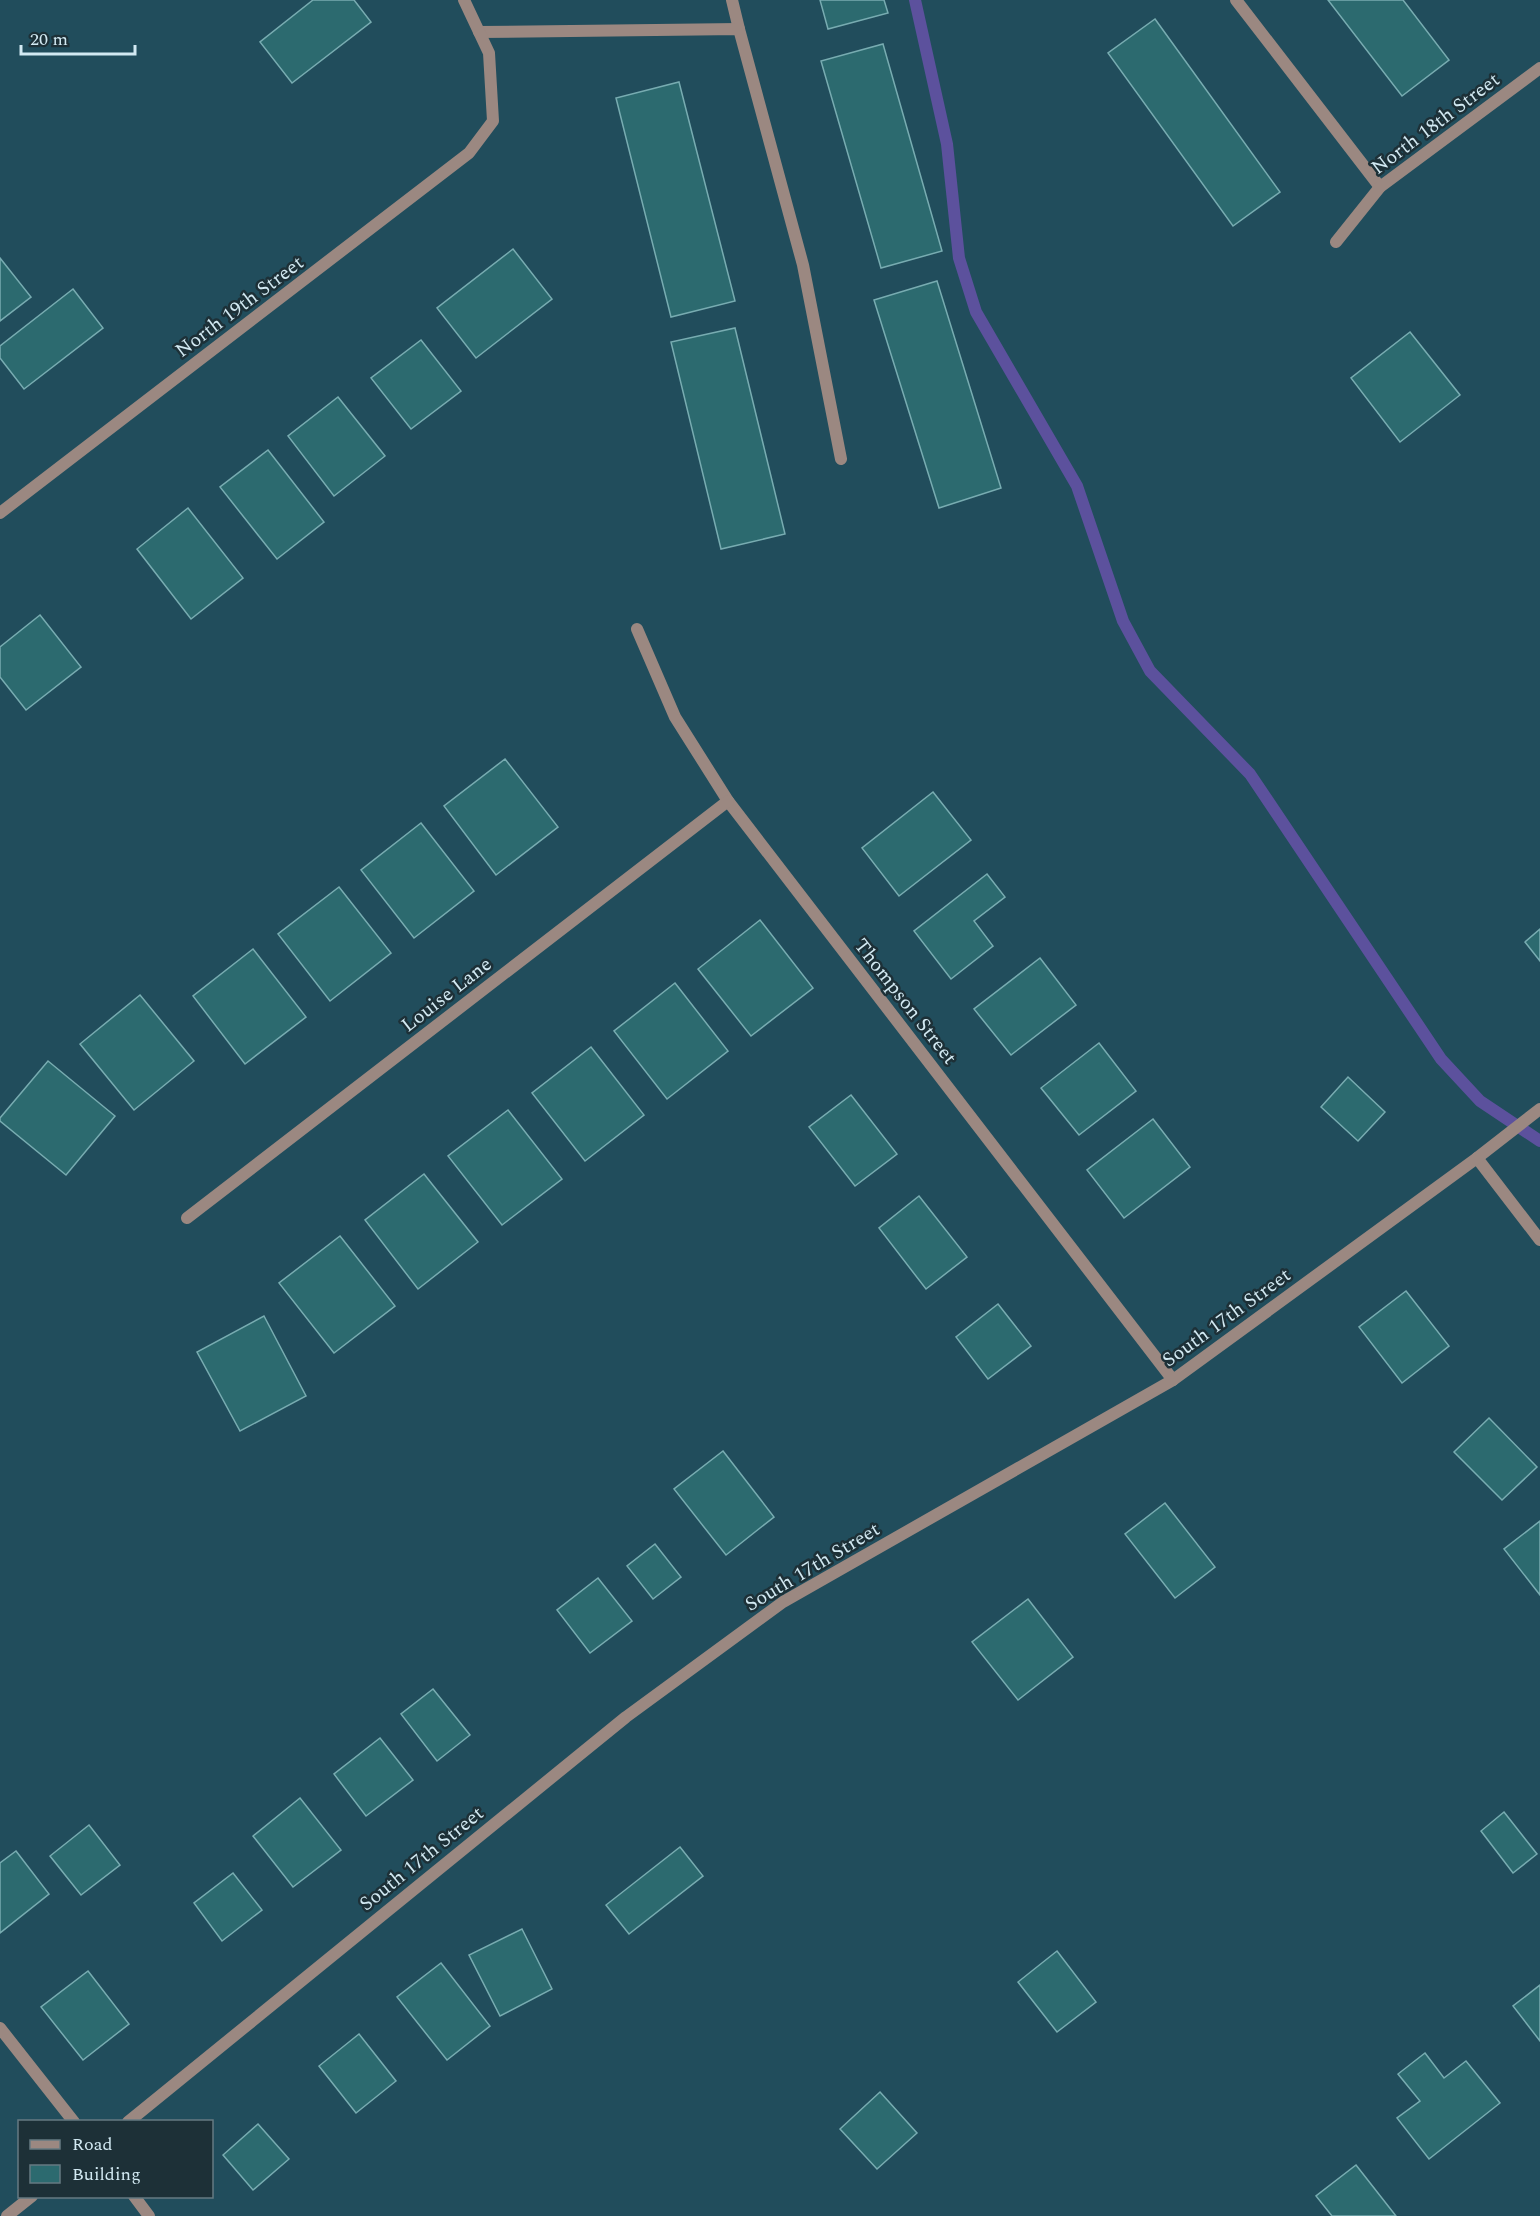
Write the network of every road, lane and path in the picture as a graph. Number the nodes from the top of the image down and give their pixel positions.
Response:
1 (464, 0) edge
2 (732, 0) edge
3 (1236, 0) edge
4 (739, 29) junction
5 (479, 32) junction
6 (1540, 68) edge
7 (1380, 188) junction
8 (1336, 242) dead end
9 (841, 459) dead end
10 (0, 513) edge
11 (637, 629) dead end
12 (728, 801) junction
13 (1540, 1109) edge
14 (1478, 1158) junction
15 (187, 1218) dead end
16 (1540, 1240) edge
17 (1173, 1380) junction
18 (0, 2028) edge
19 (73, 2120) edge
20 (129, 2120) edge
21 (30, 2198) edge
22 (136, 2198) edge
23 (7, 2216) edge
24 (149, 2216) edge

1 - 5 street
2 - 4 street
3 - 7 street
4 - 5 street
4 - 9 street
5 - 10 street, North 19th Street
6 - 7 street, North 18th Street
7 - 8 street, North 18th Street
11 - 12 street, Thompson Street
12 - 15 street, Louise Lane
12 - 17 street, Thompson Street
13 - 14 street, South 17th Street
14 - 16 street
14 - 17 street, South 17th Street
17 - 20 street, South 17th Street
18 - 19 street
21 - 23 street
22 - 24 street

